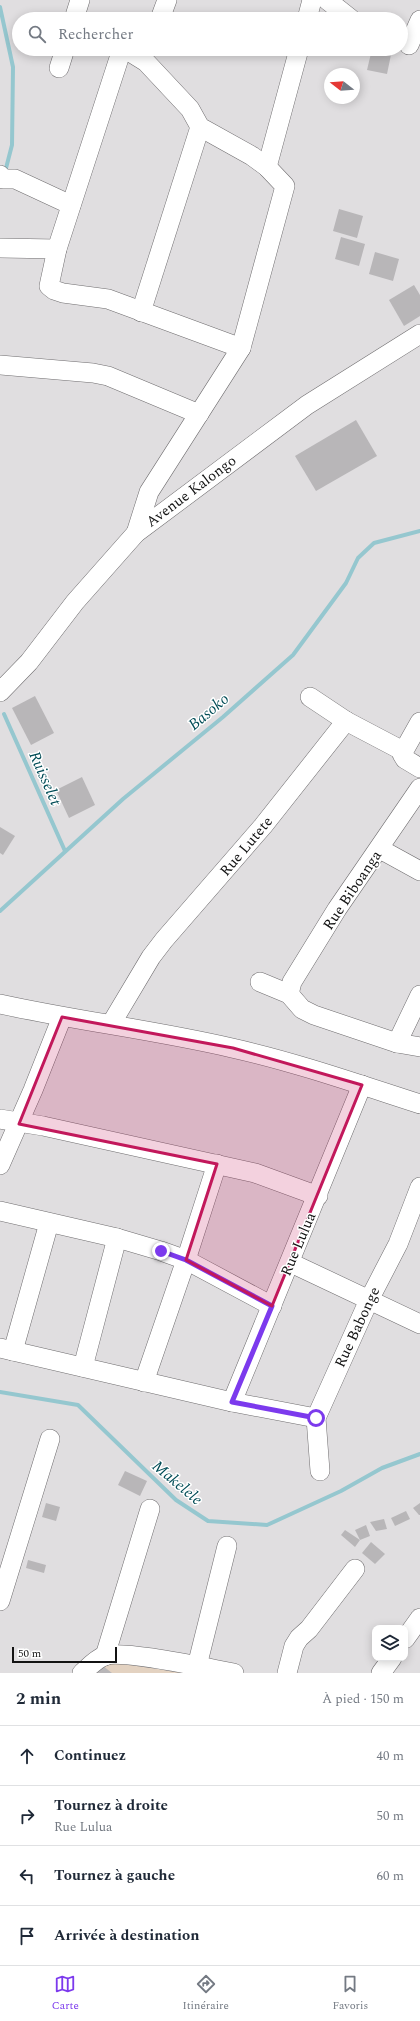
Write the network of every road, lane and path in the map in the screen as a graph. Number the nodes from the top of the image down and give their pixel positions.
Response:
1 (80, 0) edge
2 (167, 0) edge
3 (312, 0) edge
4 (327, 0) edge
5 (76, 12) edge
6 (163, 12) edge
7 (309, 12) edge
8 (342, 12) edge
9 (420, 20) edge
10 (410, 45) edge
11 (63, 56) edge
12 (120, 56) edge
13 (149, 56) edge
14 (297, 56) edge
15 (59, 68) dead end
16 (200, 128) junction
17 (267, 167) junction
18 (0, 175) edge
19 (71, 205) junction
20 (0, 248) edge
21 (57, 249) junction
22 (141, 312) junction
23 (420, 334) edge
24 (242, 348) junction
25 (0, 365) edge
26 (200, 414) junction
27 (136, 533) junction
28 (0, 692) edge
29 (310, 697) dead end
30 (346, 721) junction
31 (420, 722) edge
32 (402, 754) junction
33 (420, 768) edge
34 (420, 788) edge
35 (380, 848) junction
36 (420, 871) edge
37 (260, 982) dead end
38 (289, 994) junction
39 (420, 995) edge
40 (0, 1004) edge
41 (62, 1017) junction
42 (111, 1024) junction
43 (396, 1043) junction
44 (420, 1047) edge
45 (362, 1085) junction
46 (420, 1104) edge
47 (0, 1119) edge
48 (19, 1124) junction
49 (217, 1164) junction
50 (0, 1165) edge
51 (420, 1188) edge
52 (318, 1196) junction
53 (0, 1211) edge
54 (49, 1223) junction
55 (117, 1238) junction
56 (186, 1260) junction
57 (290, 1263) junction
58 (369, 1300) junction
59 (272, 1306) junction
60 (420, 1324) edge
61 (6, 1349) edge
62 (83, 1367) junction
63 (144, 1382) junction
64 (232, 1402) junction
65 (316, 1418) junction
66 (50, 1439) dead end
67 (320, 1471) dead end
68 (150, 1508) dead end
69 (227, 1546) dead end
70 (355, 1569) dead end
71 (0, 1600) edge
72 (420, 1618) edge
73 (408, 1635) edge
74 (105, 1656) junction
75 (390, 1661) edge
76 (197, 1666) junction
77 (82, 1673) edge
78 (234, 1673) edge
79 (287, 1673) edge
80 (381, 1673) edge

1 - 5 street
2 - 6 street
3 - 7 street
4 - 8 street
9 - 10 street
11 - 15 street
12 - 19 street
13 - 16 street
14 - 17 street
16 - 17 street
16 - 22 street
17 - 24 street
18 - 19 street
19 - 21 street
20 - 21 street
21 - 22 street
22 - 24 street
23 - 27 street, Avenue Kalongo
24 - 26 street
25 - 26 street
26 - 27 street
27 - 28 street, Avenue Kalongo
29 - 30 street
30 - 32 street
30 - 42 street, Rue Lutete
31 - 32 street
32 - 33 street
34 - 35 street, Rue Biboanga
35 - 36 street
35 - 38 street, Rue Biboanga
37 - 38 street
38 - 43 street
39 - 43 street
40 - 41 street
41 - 42 street
41 - 48 street
42 - 45 street
43 - 44 street
45 - 46 street
45 - 52 street, Rue Lulua
47 - 48 street
48 - 49 street
48 - 50 street
49 - 52 street
49 - 56 street
51 - 58 street, Rue Babonge
52 - 57 street, Rue Lulua
53 - 54 street
54 - 55 street
54 - 61 street
55 - 56 street
55 - 62 street
56 - 59 street
56 - 63 street
57 - 58 street
57 - 59 street, Rue Lulua
58 - 60 street
58 - 65 street, Rue Babonge
59 - 64 street, Rue Lulua
61 - 62 street
62 - 63 street
63 - 64 street
64 - 65 street
65 - 67 street, Rue Babonge
66 - 71 street
68 - 74 street
69 - 76 street
70 - 79 street
72 - 73 street
74 - 76 street
74 - 77 street
75 - 80 street
76 - 78 street

